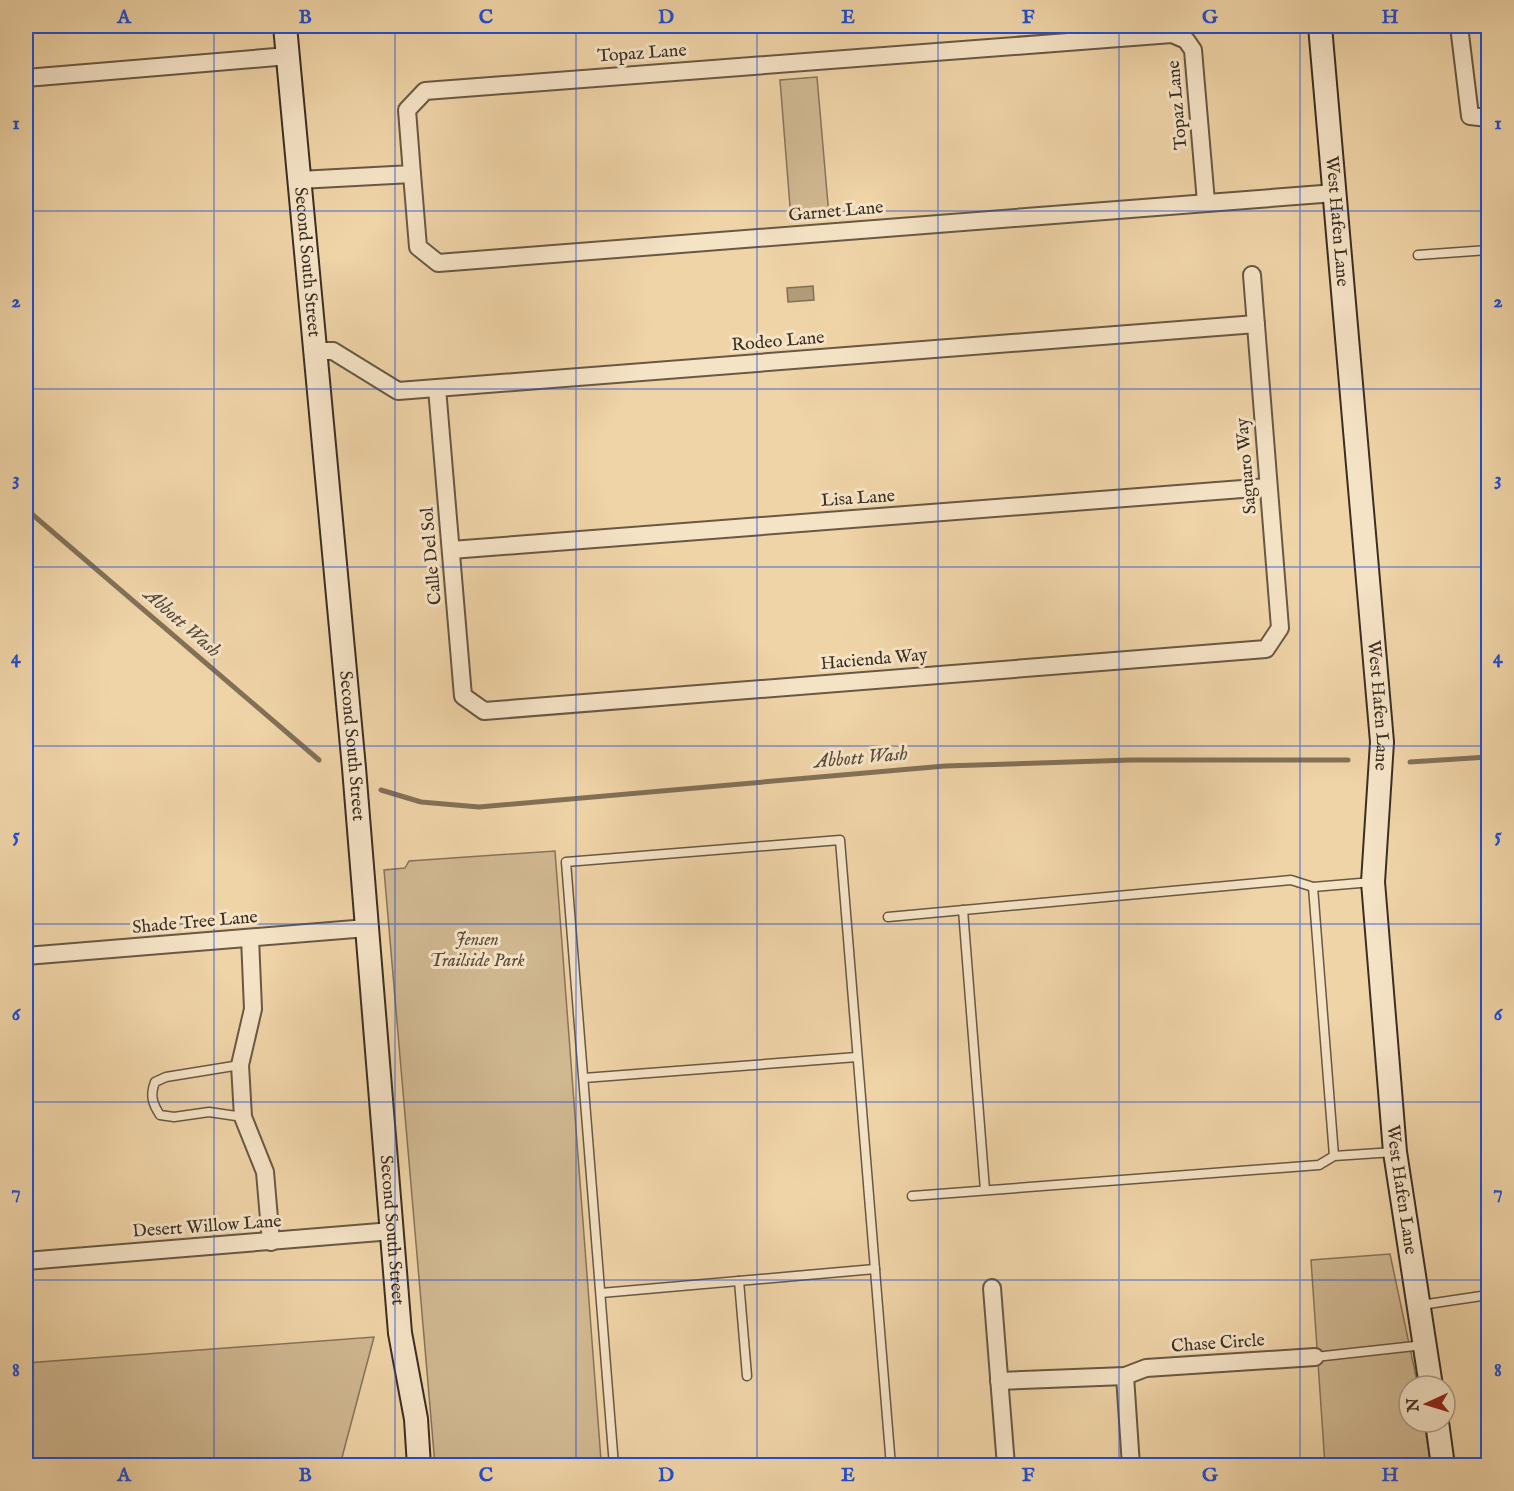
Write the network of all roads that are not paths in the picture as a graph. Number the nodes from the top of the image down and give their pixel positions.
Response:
1 (285, 26) edge
2 (1320, 26) edge
3 (1459, 26) edge
4 (288, 56) junction
5 (26, 78) edge
6 (1488, 118) edge
7 (412, 174) junction
8 (299, 180) junction
9 (1335, 193) junction
10 (1206, 202) junction
11 (1488, 250) edge
12 (1418, 255) dead end
13 (1252, 275) dead end
14 (1256, 324) junction
15 (315, 351) junction
16 (437, 388) junction
17 (1268, 487) junction
18 (451, 550) junction
19 (1266, 649) joint
20 (484, 711) joint
21 (1373, 882) junction
22 (1313, 887) junction
23 (963, 910) junction
24 (888, 917) dead end
25 (367, 928) junction
26 (250, 938) junction
27 (26, 956) edge
28 (857, 1057) junction
29 (240, 1065) junction
30 (584, 1078) junction
31 (243, 1117) junction
32 (1395, 1152) junction
33 (1334, 1156) junction
34 (985, 1190) junction
35 (912, 1196) dead end
36 (392, 1231) junction
37 (271, 1242) junction
38 (26, 1261) edge
39 (874, 1269) junction
40 (739, 1281) junction
41 (992, 1288) dead end
42 (601, 1293) junction
43 (1488, 1295) edge
44 (1417, 1305) junction
45 (1424, 1345) junction
46 (1315, 1357) joint
47 (1429, 1374) edge
48 (747, 1376) dead end
49 (1125, 1376) junction
50 (999, 1381) junction
51 (1439, 1434) edge
52 (419, 1466) edge
53 (614, 1466) edge
54 (891, 1466) edge
55 (1006, 1466) edge
56 (1131, 1466) edge
57 (1443, 1466) edge

1 - 4 street, Second South Street
2 - 9 street, West Hafen Lane
3 - 6 street
4 - 5 street
4 - 8 street, Second South Street
7 - 8 street
7 - 10 street, Garnet Lane
7 - 10 street, Topaz Lane
8 - 15 street, Second South Street
9 - 10 street, Garnet Lane
9 - 21 street, West Hafen Lane
11 - 12 lane
13 - 14 street, Saguaro Way
14 - 16 street, Rodeo Lane
14 - 17 street, Saguaro Way
15 - 16 street, Rodeo Lane
15 - 25 street, Second South Street
16 - 18 street, Calle Del Sol
17 - 18 street, Lisa Lane
17 - 19 street, Saguaro Way
18 - 20 street, Calle Del Sol
19 - 20 street, Hacienda Way
21 - 22 lane
21 - 32 street, West Hafen Lane
22 - 23 lane
22 - 33 lane
23 - 24 lane
23 - 34 lane
25 - 26 street, Shade Tree Lane
25 - 36 street, Second South Street
26 - 27 street, Shade Tree Lane
26 - 29 street
28 - 30 lane
28 - 30 lane
28 - 39 lane
29 - 31 street
29 - 31 lane
30 - 42 lane
31 - 37 street
32 - 33 lane
32 - 44 street, West Hafen Lane
33 - 34 lane
34 - 35 lane
36 - 37 street, Desert Willow Lane
36 - 52 street, Second South Street
37 - 38 street, Desert Willow Lane
39 - 40 lane
39 - 54 lane
40 - 42 lane
40 - 48 lane
41 - 50 street
42 - 53 lane
43 - 44 lane
44 - 45 street, West Hafen Lane
45 - 46 lane
45 - 47 street, West Hafen Lane
46 - 49 street, Chase Circle
49 - 50 street, Chase Circle
49 - 56 street
50 - 55 street
51 - 57 street

